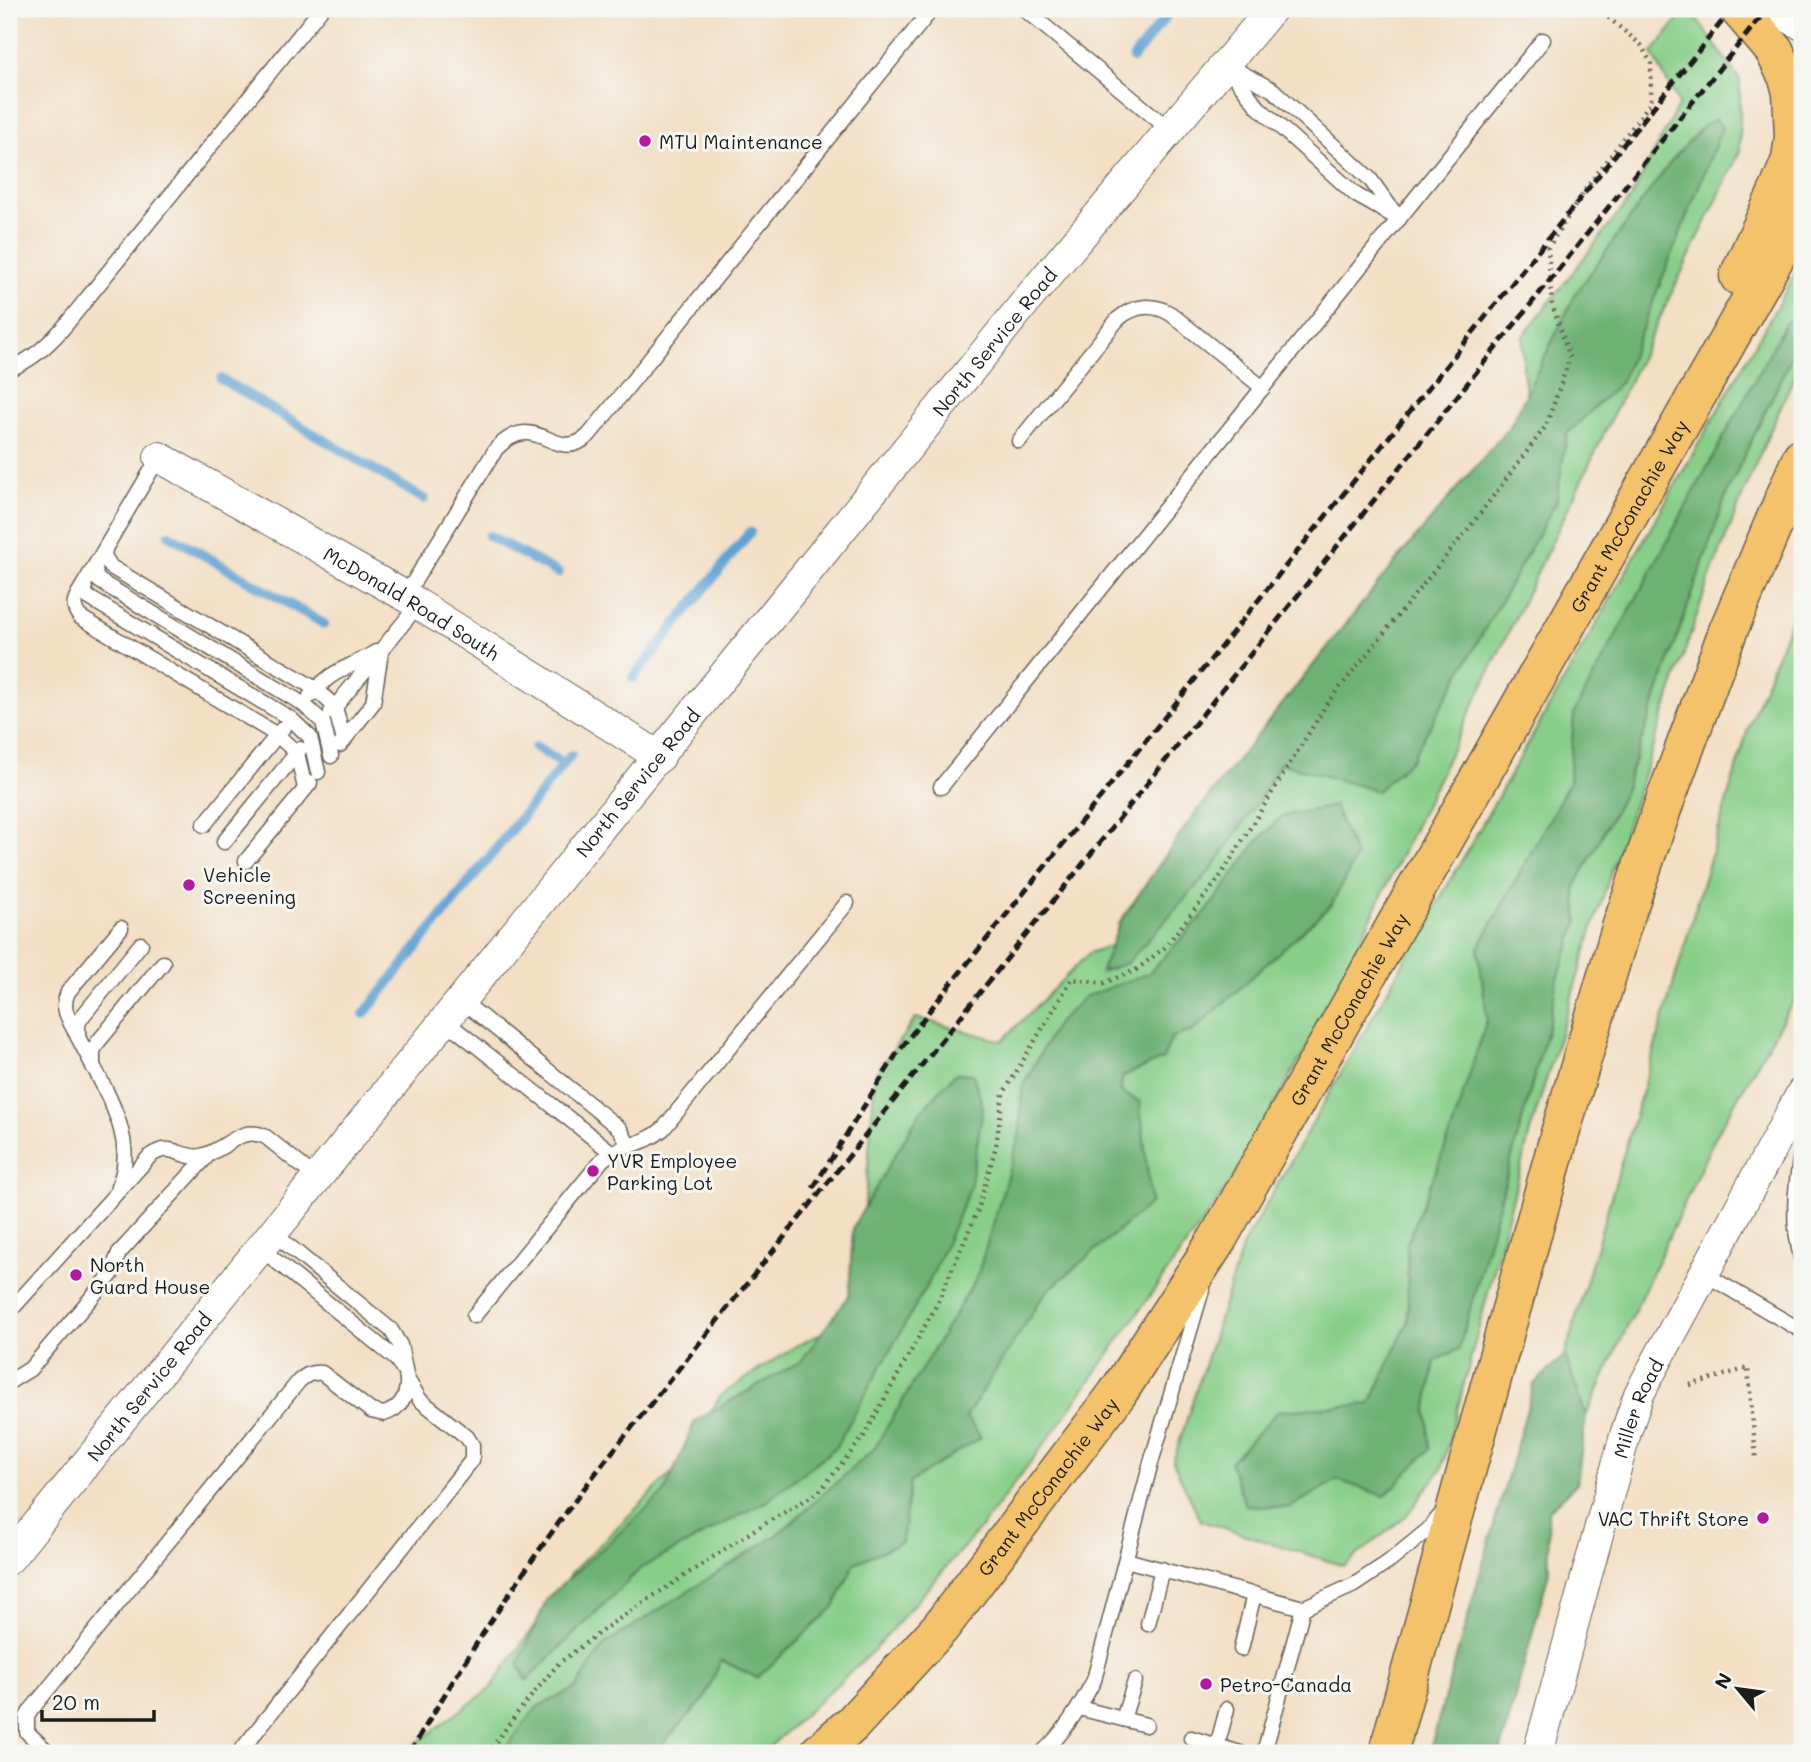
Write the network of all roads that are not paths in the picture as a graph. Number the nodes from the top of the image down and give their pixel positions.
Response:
1 (321, 9) edge
2 (932, 9) edge
3 (1024, 9) edge
4 (1272, 9) edge
5 (1739, 9) edge
6 (1774, 9) edge
7 (1802, 25) edge
8 (1543, 40) dead end
9 (1225, 64) junction
10 (1170, 130) junction
11 (1802, 210) edge
12 (1399, 219) junction
13 (9, 369) edge
14 (1263, 388) junction
15 (1019, 441) dead end
16 (159, 457) joint
17 (1801, 461) edge
18 (1624, 526) junction
19 (105, 549) junction
20 (95, 566) junction
21 (84, 584) junction
22 (411, 600) junction
23 (383, 647) junction
24 (316, 689) junction
25 (303, 704) junction
26 (335, 707) junction
27 (290, 719) junction
28 (323, 722) junction
29 (277, 735) junction
30 (310, 737) junction
31 (344, 741) junction
32 (297, 753) junction
33 (331, 756) junction
34 (660, 757) junction
35 (318, 772) junction
36 (941, 787) dead end
37 (305, 788) junction
38 (204, 825) dead end
39 (224, 842) dead end
40 (246, 861) dead end
41 (847, 903) dead end
42 (121, 928) dead end
43 (141, 944) dead end
44 (163, 963) dead end
45 (452, 1010) junction
46 (78, 1037) junction
47 (93, 1068) junction
48 (1802, 1091) edge
49 (629, 1146) junction
50 (1802, 1149) edge
51 (611, 1152) junction
52 (210, 1153) junction
53 (317, 1179) junction
54 (111, 1200) junction
55 (1217, 1240) junction
56 (267, 1241) junction
57 (1802, 1261) edge
58 (1703, 1273) junction
59 (9, 1312) edge
60 (474, 1316) dead end
61 (1802, 1331) edge
62 (407, 1377) junction
63 (9, 1382) edge
64 (1460, 1492) junction
65 (9, 1559) edge
66 (1126, 1560) junction
67 (1162, 1569) junction
68 (1255, 1594) junction
69 (1303, 1608) junction
70 (1148, 1624) dead end
71 (1241, 1649) dead end
72 (1135, 1681) dead end
73 (1079, 1708) junction
74 (1227, 1709) dead end
75 (1123, 1719) junction
76 (1146, 1725) dead end
77 (1191, 1738) dead end
78 (1217, 1746) junction
79 (49, 1753) edge
80 (239, 1753) edge
81 (819, 1753) edge
82 (1042, 1753) edge
83 (1240, 1753) edge
84 (1264, 1753) edge
85 (1388, 1753) edge
86 (1538, 1753) edge

1 - 13 lane
2 - 22 lane
3 - 10 lane
4 - 9 street, North Service Road
5 - 18 main road
6 - 7 street
8 - 12 lane
9 - 10 street, North Service Road
9 - 12 lane
9 - 12 lane
10 - 34 street, North Service Road
11 - 18 main road, Grant McConachie Way
12 - 14 lane
14 - 15 lane
14 - 36 lane
16 - 19 lane
16 - 22 street, McDonald Road South
17 - 64 main road
18 - 55 main road, Grant McConachie Way
19 - 20 lane
19 - 24 lane
20 - 21 lane
20 - 25 lane
21 - 27 lane
21 - 29 lane
22 - 23 lane
22 - 34 street, McDonald Road South
23 - 24 lane
23 - 26 lane
23 - 31 lane
24 - 25 lane
24 - 26 lane
25 - 27 lane
25 - 28 lane
26 - 28 lane
26 - 31 lane
27 - 29 lane
27 - 30 lane
28 - 30 lane
28 - 33 lane
29 - 32 lane
29 - 38 lane
30 - 32 lane
30 - 35 lane
31 - 33 lane
32 - 37 lane
32 - 39 lane
33 - 35 lane
34 - 45 street, North Service Road
35 - 37 lane
37 - 40 lane
41 - 49 lane
42 - 46 lane
43 - 46 lane
44 - 47 lane
45 - 49 lane
45 - 51 lane
45 - 53 street, North Service Road
46 - 47 lane
47 - 54 lane
48 - 58 street, Miller Road
49 - 51 lane
50 - 57 lane
51 - 60 lane
52 - 53 lane
52 - 54 lane
52 - 63 lane
53 - 56 street, North Service Road
54 - 59 lane
55 - 66 lane
55 - 81 main road, Grant McConachie Way
56 - 62 lane
56 - 62 lane
56 - 65 street, North Service Road
58 - 61 lane
58 - 86 street, Miller Road
62 - 79 lane
62 - 80 lane
64 - 69 lane
64 - 85 main road
66 - 67 lane
66 - 73 lane
67 - 68 lane
67 - 70 lane
68 - 69 lane
68 - 71 lane
69 - 84 lane
72 - 75 lane
73 - 75 lane
73 - 82 lane
74 - 78 lane
75 - 76 lane
77 - 78 lane
78 - 83 lane

